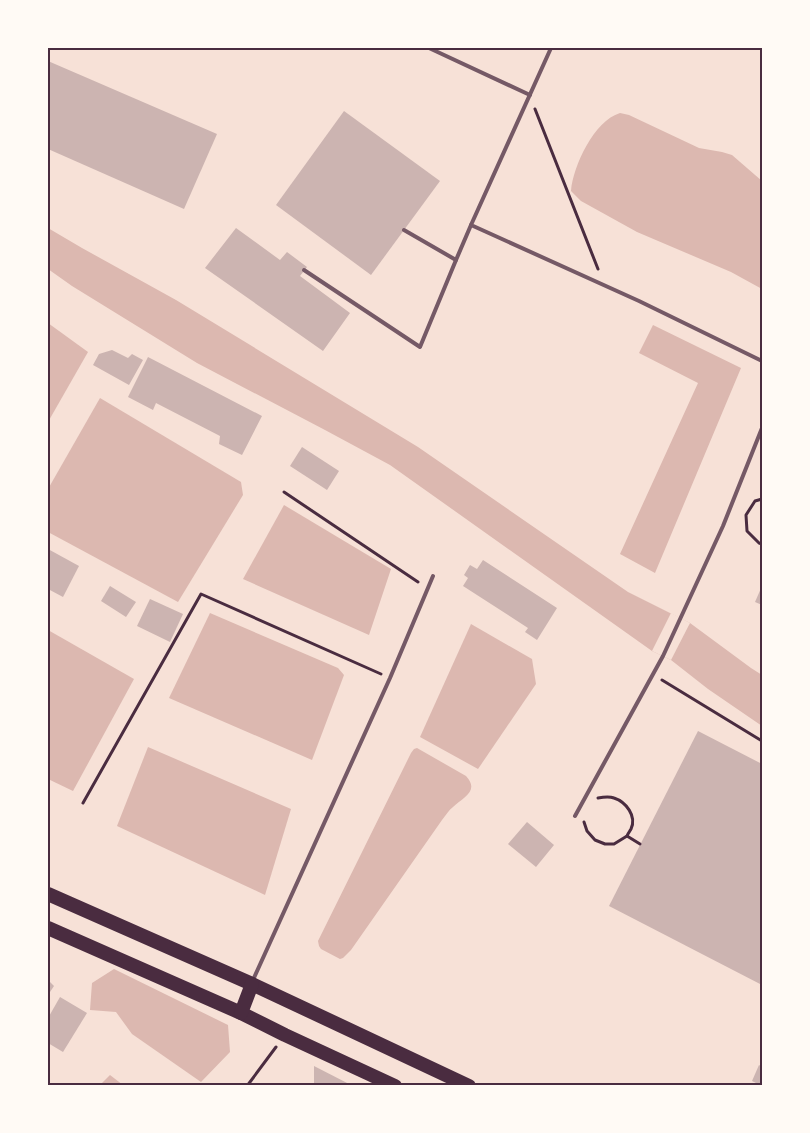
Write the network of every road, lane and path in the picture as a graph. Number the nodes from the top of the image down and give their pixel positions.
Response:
1 (429, 48) edge
2 (551, 48) edge
3 (530, 95) junction
4 (471, 225) junction
5 (404, 230) dead end
6 (456, 260) junction
7 (304, 270) dead end
8 (605, 286) junction
9 (762, 361) edge
10 (762, 428) edge
11 (284, 492) dead end
12 (762, 499) edge
13 (762, 544) edge
14 (433, 576) dead end
15 (428, 588) junction
16 (653, 674) junction
17 (390, 678) junction
18 (762, 741) edge
19 (594, 802) dead end
20 (83, 803) dead end
21 (586, 815) dead end
22 (575, 816) dead end
23 (627, 836) junction
24 (640, 844) dead end
25 (48, 894) edge
26 (48, 928) edge
27 (252, 984) junction
28 (241, 1013) junction
29 (285, 1035) junction
30 (247, 1086) edge
31 (395, 1086) edge
32 (468, 1086) edge

1 - 3 lane
2 - 3 lane
3 - 4 lane
3 - 8 path
4 - 6 lane
4 - 8 lane
5 - 6 lane
6 - 7 lane
8 - 9 lane
10 - 16 lane
11 - 15 path
12 - 13 path
14 - 15 lane
15 - 17 lane
16 - 18 path
16 - 22 lane
17 - 20 path
17 - 27 lane
19 - 23 path
21 - 23 path
23 - 24 path
25 - 27 highway
26 - 28 highway
27 - 28 highway
27 - 32 highway
28 - 29 highway
29 - 30 path
29 - 31 highway

